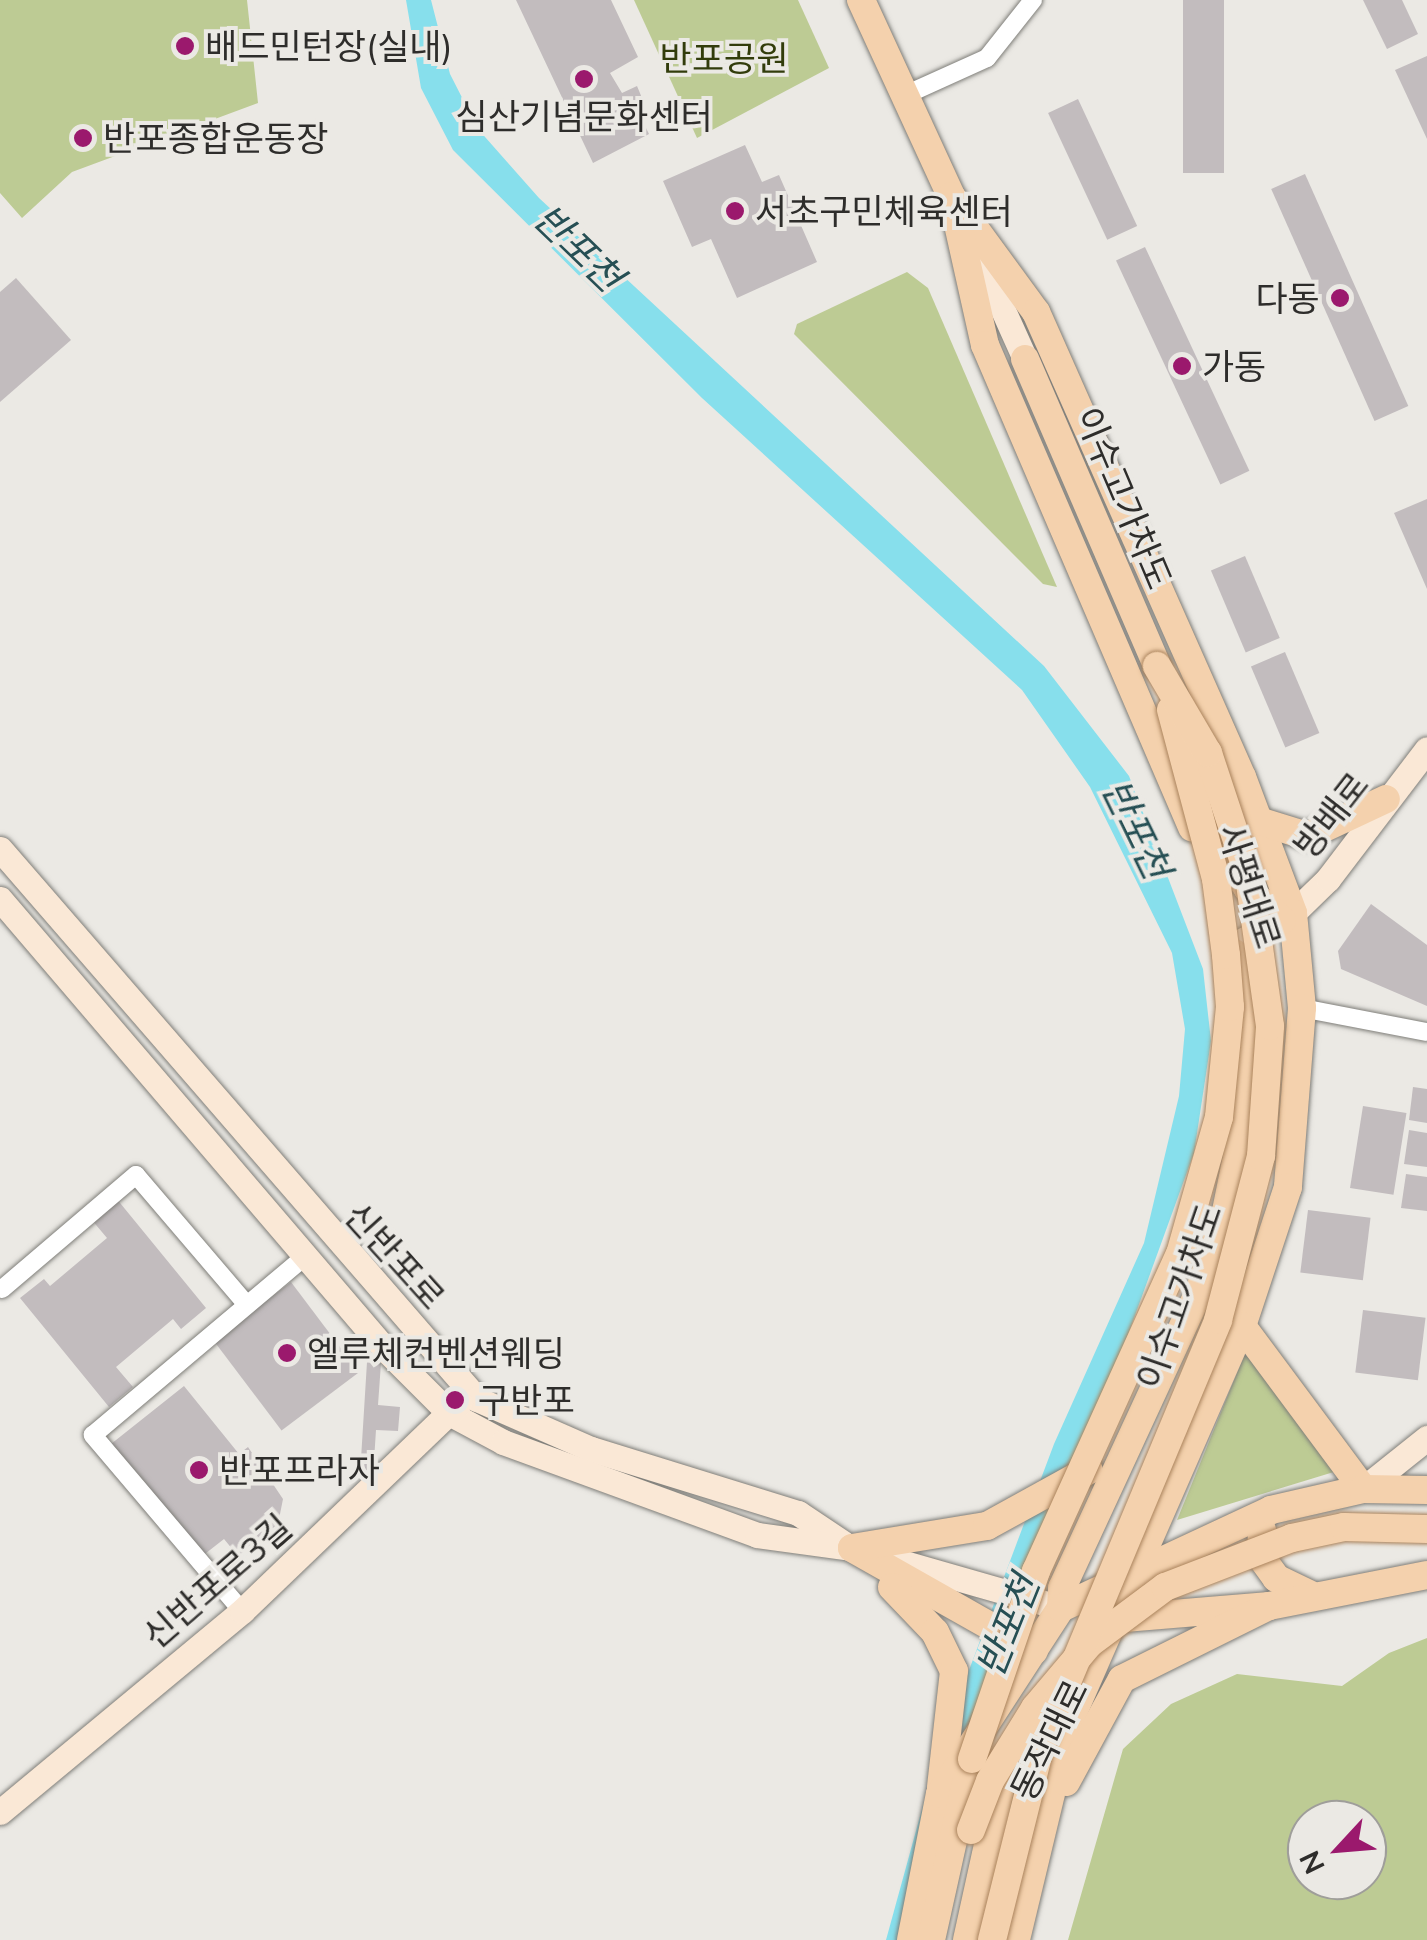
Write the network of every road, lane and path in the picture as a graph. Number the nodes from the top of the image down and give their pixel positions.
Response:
1 (861, 0) edge
2 (1033, 0) edge
3 (903, 96) junction
4 (951, 196) junction
5 (1025, 359) joint
6 (1157, 666) junction
7 (1427, 749) edge
8 (1170, 772) junction
9 (1242, 777) junction
10 (1386, 800) junction
11 (1192, 807) junction
12 (1259, 820) junction
13 (0, 849) edge
14 (0, 899) edge
15 (1288, 916) junction
16 (1232, 946) junction
17 (1302, 1008) junction
18 (1427, 1032) edge
19 (307, 1255) junction
20 (2, 1288) dead end
21 (246, 1304) junction
22 (1242, 1326) junction
23 (470, 1391) junction
24 (449, 1413) junction
25 (1427, 1438) edge
26 (1127, 1443) junction
27 (1362, 1489) junction
28 (1427, 1490) edge
29 (1271, 1510) junction
30 (1427, 1530) edge
31 (852, 1548) junction
32 (1138, 1566) junction
33 (1427, 1576) edge
34 (1313, 1596) junction
35 (1062, 1598) junction
36 (1269, 1606) junction
37 (242, 1611) junction
38 (1112, 1619) junction
39 (1028, 1648) junction
40 (940, 1794) junction
41 (0, 1812) edge
42 (1026, 1875) junction
43 (911, 1940) edge
44 (931, 1940) edge
45 (949, 1940) edge
46 (966, 1940) edge
47 (992, 1940) edge
48 (1016, 1940) edge

1 - 3 main road, 사평대로
2 - 3 street
3 - 4 main road, 사평대로
4 - 5 main road, 사평대로
4 - 8 main road, 사평대로
4 - 9 main road, 사평대로
5 - 6 main road, 이수고가차도
6 - 44 main road, 이수고가차도, bridge
6 - 47 main road, 이수고가차도, bridge
7 - 10 main road, 방배로
8 - 11 main road
8 - 16 main road, 사평대로
9 - 11 main road
9 - 12 main road, 사평대로
10 - 12 main road
10 - 15 main road, 방배로
11 - 15 main road
12 - 15 main road, 사평대로
13 - 23 main road, 신반포로
14 - 19 main road, 신반포로
15 - 16 main road, 방배로
15 - 17 main road, 사평대로
16 - 26 main road, 사평대로
17 - 18 street
17 - 22 main road, 사평대로
19 - 21 street
19 - 24 main road, 신반포로
20 - 21 street
21 - 37 street
22 - 27 main road
22 - 32 main road, 사평대로
23 - 24 main road, 신반포로3길
23 - 31 main road, 신반포로
24 - 31 main road, 신반포로
24 - 37 main road, 신반포로3길
25 - 27 main road
26 - 31 main road
26 - 35 main road, 사평대로
27 - 28 main road
27 - 29 main road
29 - 32 main road
29 - 34 main road
30 - 45 main road, 동작대로, bridge
31 - 35 main road, 신반포로
31 - 39 main road
31 - 40 main road
32 - 35 main road
32 - 38 main road, 동작대로
33 - 34 main road, 동작대로
34 - 36 main road, 동작대로
35 - 38 main road, 동작대로
35 - 39 main road, 동작대로
36 - 38 main road, 동작대로
36 - 42 main road, 동작대로
37 - 41 main road, 신반포로3길
38 - 42 main road, 동작대로
39 - 40 main road, 동작대로, bridge
39 - 46 main road
40 - 43 main road, 동작대로
42 - 48 main road, 동작대로

